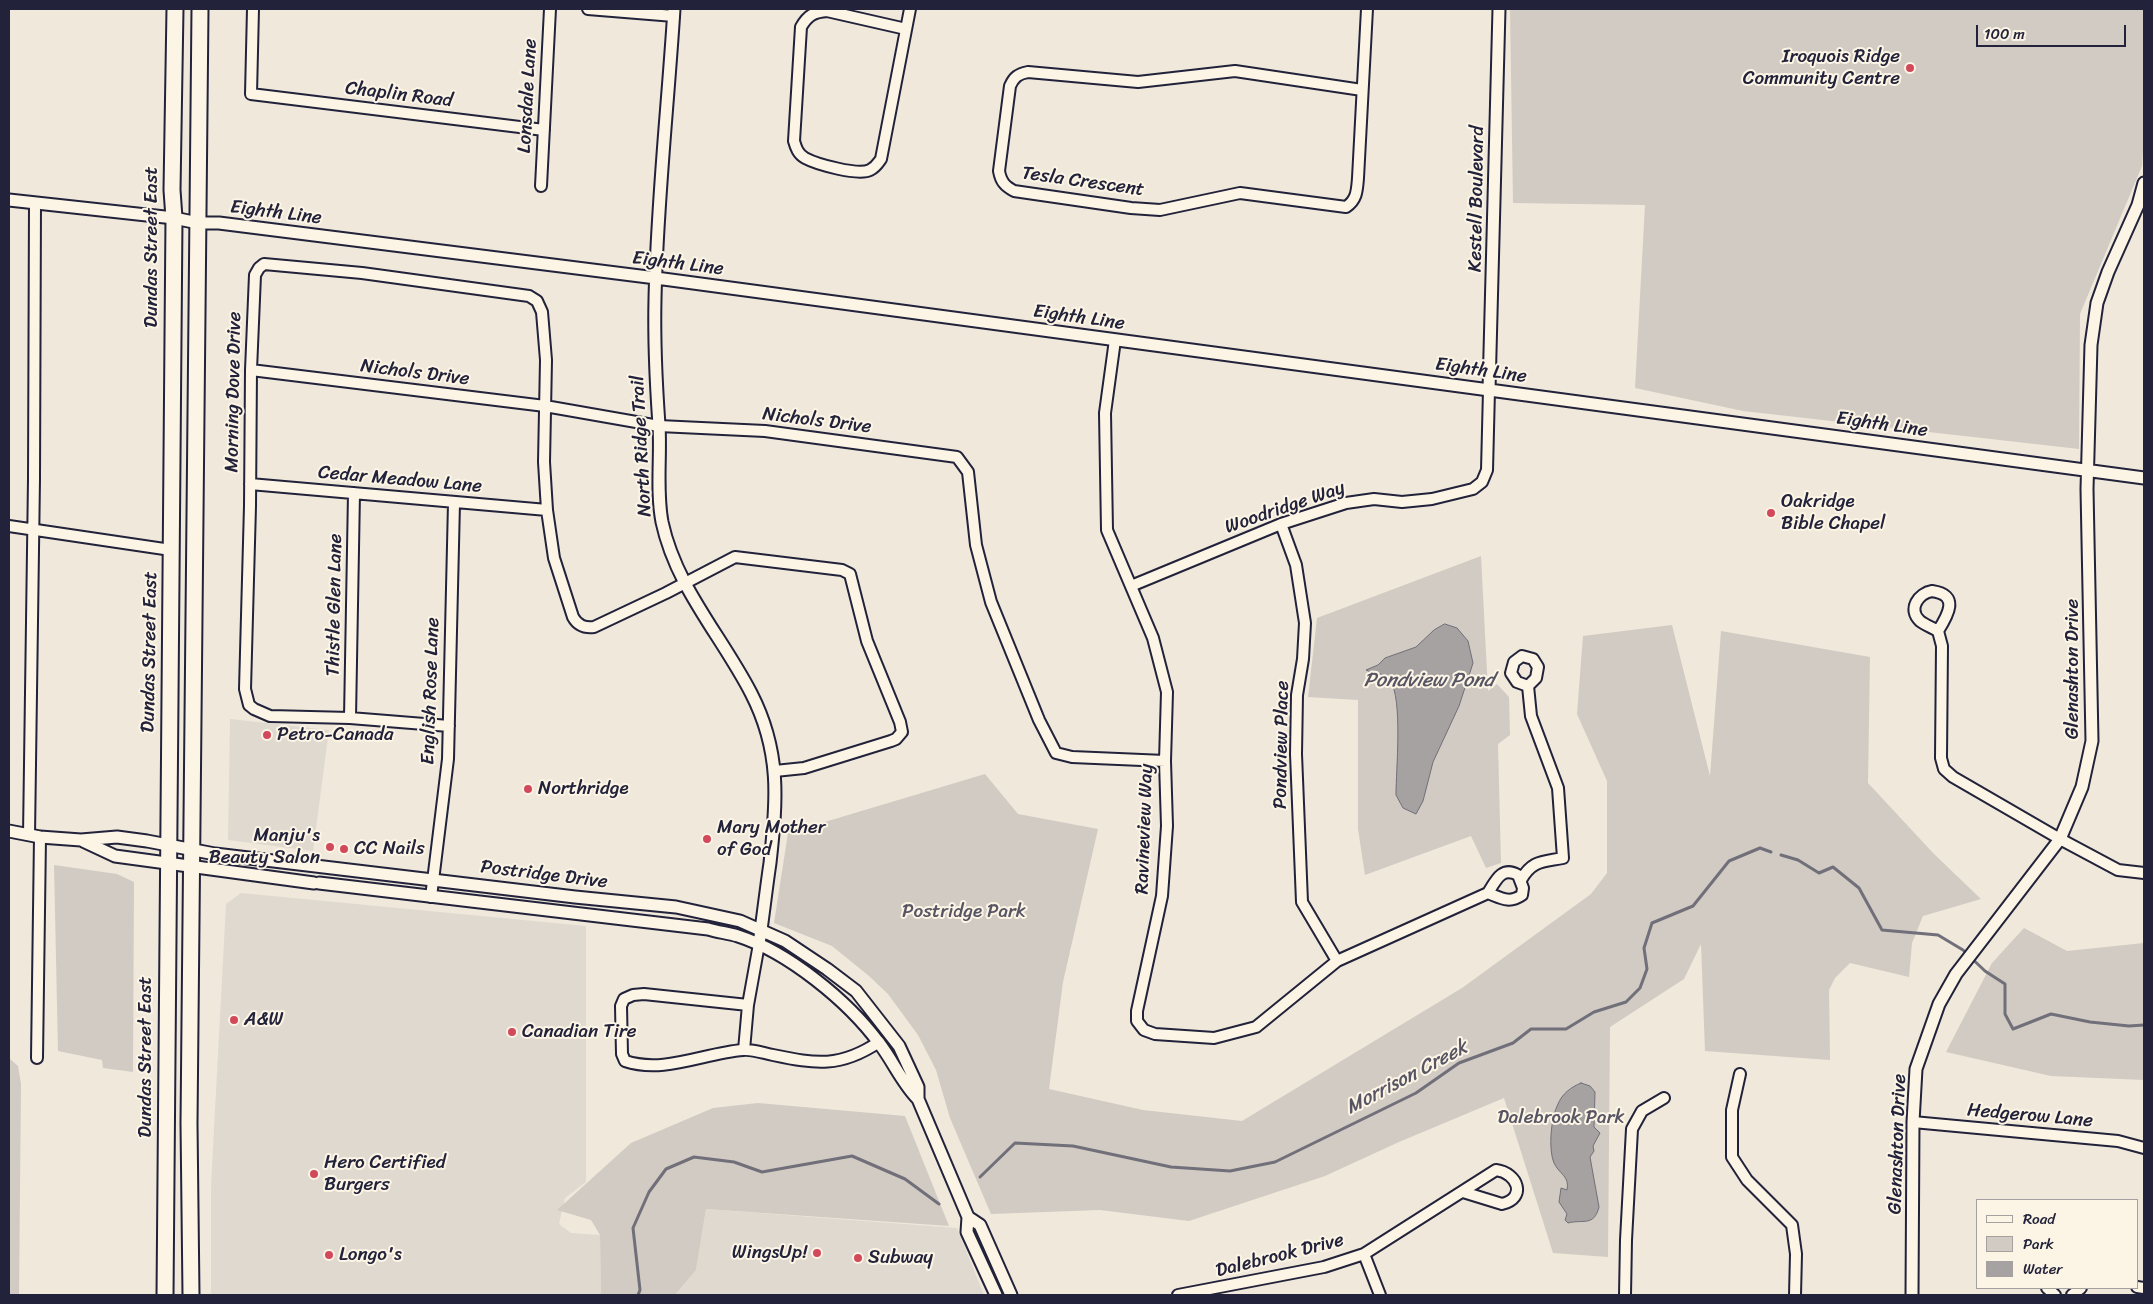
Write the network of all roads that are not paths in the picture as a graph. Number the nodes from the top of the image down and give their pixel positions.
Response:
1 (175, 9) edge
2 (200, 9) edge
3 (253, 9) edge
4 (550, 9) edge
5 (588, 9) edge
6 (910, 9) edge
7 (1367, 9) edge
8 (1499, 9) edge
9 (674, 12) edge
10 (906, 30) junction
11 (1362, 90) junction
12 (544, 130) junction
13 (2144, 183) edge
14 (541, 186) dead end
15 (9, 200) edge
16 (35, 203) junction
17 (174, 218) junction
18 (198, 222) junction
19 (656, 278) junction
20 (1114, 340) junction
21 (251, 370) junction
22 (1489, 390) junction
23 (545, 406) junction
24 (659, 426) junction
25 (2088, 470) junction
26 (2144, 478) edge
27 (250, 484) junction
28 (354, 493) junction
29 (454, 503) junction
30 (547, 510) junction
31 (1281, 524) junction
32 (9, 526) edge
33 (33, 529) junction
34 (171, 550) junction
35 (685, 584) junction
36 (1131, 586) junction
37 (1938, 630) dead end
38 (1528, 686) dead end
39 (350, 718) junction
40 (449, 726) junction
41 (1165, 761) junction
42 (775, 771) junction
43 (9, 831) edge
44 (35, 836) junction
45 (2060, 839) junction
46 (81, 840) junction
47 (168, 846) junction
48 (192, 849) junction
49 (168, 863) junction
50 (192, 866) junction
51 (2144, 873) edge
52 (433, 880) junction
53 (1521, 880) junction
54 (1488, 893) junction
55 (431, 897) junction
56 (761, 929) junction
57 (759, 944) junction
58 (1337, 961) junction
59 (748, 1004) junction
60 (879, 1042) junction
61 (744, 1050) junction
62 (36, 1058) dead end
63 (1740, 1074) dead end
64 (1664, 1098) dead end
65 (918, 1099) junction
66 (1913, 1122) junction
67 (2144, 1148) edge
68 (1463, 1192) junction
69 (968, 1217) junction
70 (1364, 1254) junction
71 (1201, 1294) edge
72 (165, 1295) edge
73 (191, 1295) edge
74 (996, 1295) edge
75 (1011, 1295) edge
76 (1178, 1295) edge
77 (1380, 1295) edge
78 (1625, 1295) edge
79 (1795, 1295) edge
80 (1912, 1295) edge

1 - 17 main road, Dundas Street East
2 - 18 main road
3 - 12 street, Chaplin Road
4 - 12 street, Lonsdale Lane
5 - 9 street
6 - 10 street
7 - 11 street, Tesla Crescent
8 - 22 street, Kestell Boulevard
9 - 19 street, North Ridge Trail
10 - 10 street
11 - 11 street, Tesla Crescent
12 - 14 street, Lonsdale Lane
13 - 25 street, Glenashton Drive
15 - 16 street, Eighth Line
16 - 17 street, Eighth Line
16 - 33 street
17 - 18 street, Eighth Line
17 - 34 main road, Dundas Street East
18 - 19 street, Eighth Line
18 - 48 main road
19 - 20 street, Eighth Line
19 - 24 street, North Ridge Trail
20 - 22 street, Eighth Line
20 - 36 street, Ravineview Way
21 - 23 street, Nichols Drive
21 - 23 street, Morning Dove Drive
21 - 27 street, Morning Dove Drive
22 - 25 street, Eighth Line
22 - 31 street, Woodridge Way
23 - 24 street, Nichols Drive
23 - 30 street
24 - 35 street, North Ridge Trail
24 - 41 street, Nichols Drive
25 - 26 street, Eighth Line
25 - 45 street, Glenashton Drive
27 - 28 street, Cedar Meadow Lane
27 - 39 street, Morning Dove Drive
28 - 29 street, Cedar Meadow Lane
28 - 39 street, Thistle Glen Lane
29 - 30 street, Cedar Meadow Lane
29 - 40 street, English Rose Lane
30 - 35 street
31 - 36 street, Woodridge Way
31 - 58 street, Pondview Place
32 - 33 street
33 - 34 street
33 - 44 street
34 - 47 main road, Dundas Street East
35 - 42 street, North Ridge Trail
35 - 42 street
36 - 41 street, Ravineview Way
37 - 45 street
38 - 53 street
39 - 40 street, Morning Dove Drive
40 - 52 street, English Rose Lane
41 - 58 street, Ravineview Way
42 - 56 street, North Ridge Trail
43 - 44 street, Postridge Drive
44 - 46 street, Postridge Drive
44 - 62 street
45 - 51 street
45 - 66 street, Glenashton Drive
46 - 47 street, Postridge Drive
46 - 49 street, Postridge Drive
47 - 48 street, Postridge Drive
47 - 49 main road, Dundas Street East
48 - 50 main road
48 - 52 street, Postridge Drive
49 - 50 street, Postridge Drive
49 - 72 main road, Dundas Street East
50 - 55 street, Postridge Drive
50 - 73 main road
52 - 55 street, English Rose Lane
52 - 56 street, Postridge Drive
53 - 54 street, Ravineview Way
53 - 54 street
54 - 58 street, Ravineview Way
55 - 57 street, Postridge Drive
56 - 57 street, North Ridge Trail
56 - 65 street, Postridge Drive
57 - 59 street
57 - 60 street, Postridge Drive
59 - 61 street
59 - 61 street
60 - 61 street
60 - 65 street, Postridge Drive
63 - 79 street
64 - 78 street
65 - 69 street, Postridge Drive
66 - 67 street, Hedgerow Lane
66 - 80 street, Glenashton Drive
68 - 68 street, Dalebrook Drive
68 - 70 street, Dalebrook Drive
69 - 74 street, Postridge Drive
69 - 75 street, Postridge Drive
70 - 71 street, Dalebrook Drive
70 - 77 street
71 - 76 street, Dalebrook Drive

